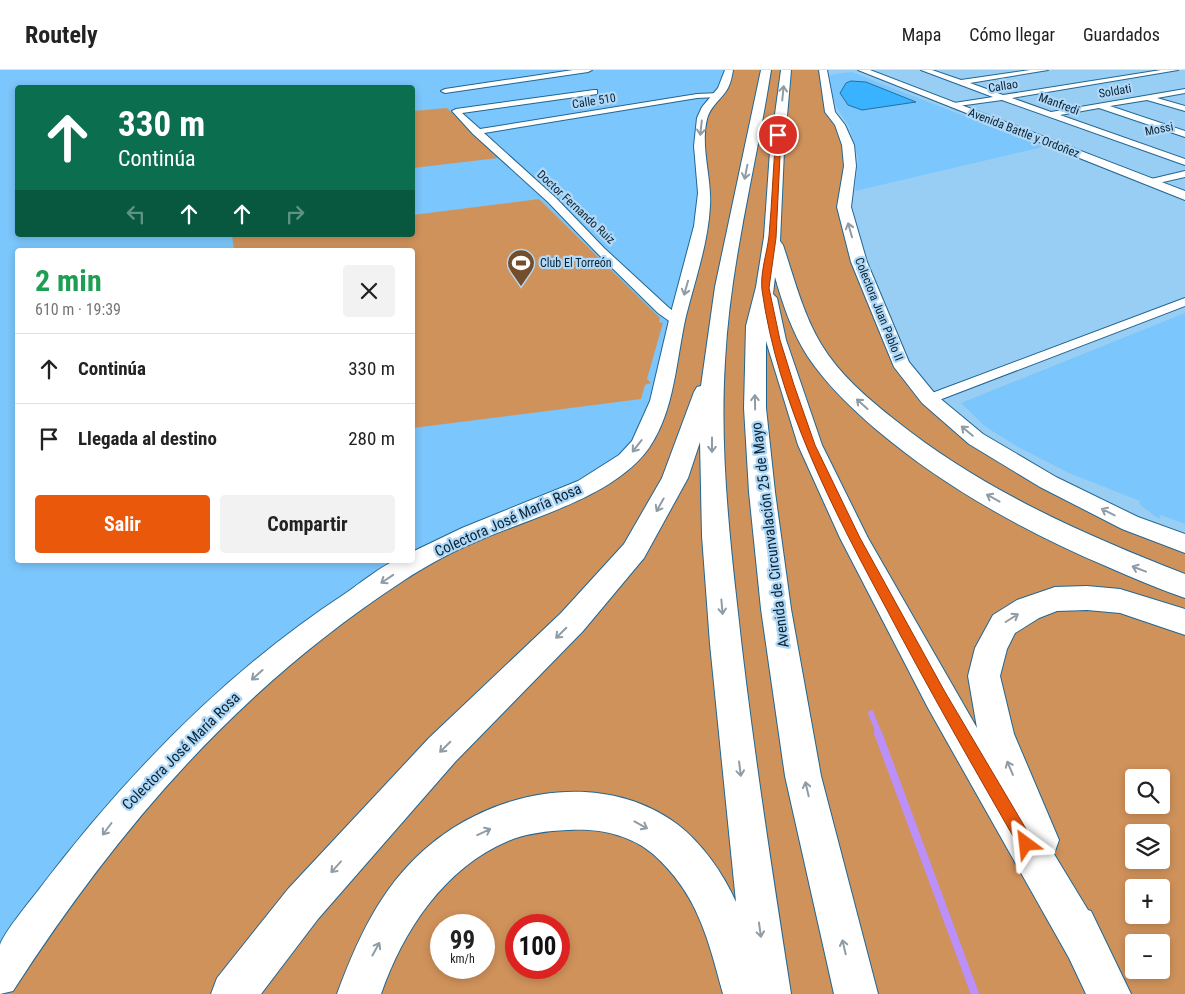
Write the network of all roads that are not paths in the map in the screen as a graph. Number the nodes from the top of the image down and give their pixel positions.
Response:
1 (588, 70) edge
2 (729, 70) edge
3 (766, 70) edge
4 (786, 70) edge
5 (823, 70) edge
6 (862, 70) edge
7 (926, 70) edge
8 (1044, 70) edge
9 (1123, 70) edge
10 (1174, 70) edge
11 (565, 73) junction
12 (1142, 75) junction
13 (1159, 80) dead end
14 (960, 82) junction
15 (1176, 85) dead end
16 (1185, 89) edge
17 (445, 91) dead end
18 (594, 92) junction
19 (716, 95) junction
20 (602, 97) dead end
21 (1146, 97) junction
22 (1003, 98) junction
23 (610, 103) dead end
24 (1100, 105) junction
25 (954, 106) junction
26 (618, 108) junction
27 (1185, 109) edge
28 (1048, 114) junction
29 (476, 132) junction
30 (1185, 135) edge
31 (1138, 146) junction
32 (1185, 162) edge
33 (1185, 174) edge
34 (1150, 182) junction
35 (1185, 196) edge
36 (772, 238) junction
37 (765, 288) junction
38 (1185, 302) edge
39 (678, 320) junction
40 (714, 362) junction
41 (929, 399) junction
42 (1185, 544) edge
43 (414, 563) edge
44 (415, 563) edge
45 (1185, 586) edge
46 (1185, 622) edge
47 (1083, 942) junction
48 (0, 978) edge
49 (233, 994) edge
50 (359, 994) edge
51 (745, 994) edge
52 (769, 994) edge
53 (856, 994) edge
54 (1109, 994) edge

1 - 11 street
2 - 19 main road, Colectora José María Rosa
3 -> 40 highway
36 -> 4 highway, Avenida de Circunvalación 25 de Mayo
41 -> 5 main road, Colectora Juan Pablo II
6 - 25 main road, Avenida Battle y Ordoñez
7 - 14 street, Manfredi
8 - 14 street
9 - 12 street
10 - 12 street, Callao
11 - 17 street
11 - 18 street
12 - 13 street
12 - 22 street, Callao
14 - 22 street, Manfredi
15 - 16 street
16 - 21 street, Soldati
18 - 20 street
18 - 29 street, Doctor Fernando Ruiz
19 - 26 street, Calle 510
19 -> 39 main road, Colectora José María Rosa
21 - 24 street, Soldati
21 - 27 street
22 - 25 street, Callao
22 - 28 street, Manfredi
23 - 26 street
24 - 28 street, Soldati
24 - 30 street
25 - 34 main road, Avenida Battle y Ordoñez
26 - 29 street, Calle 510
28 - 31 street, Manfredi
29 - 39 street, Doctor Fernando Ruiz
30 - 31 street, Mossi
31 - 32 street, Manfredi
33 - 34 street
34 - 35 main road, Avenida Battle y Ordoñez
36 - 37 highway, Avenida de Circunvalación 25 de Mayo
45 -> 36 highway
37 - 47 highway
53 -> 37 highway, Avenida de Circunvalación 25 de Mayo
38 - 41 street
39 -> 44 main road, Colectora José María Rosa
40 -> 49 highway
40 -> 52 highway
42 -> 41 main road, Colectora Juan Pablo II
43 -> 48 main road, Colectora José María Rosa
47 -> 46 highway
47 - 54 highway
50 -> 51 highway

